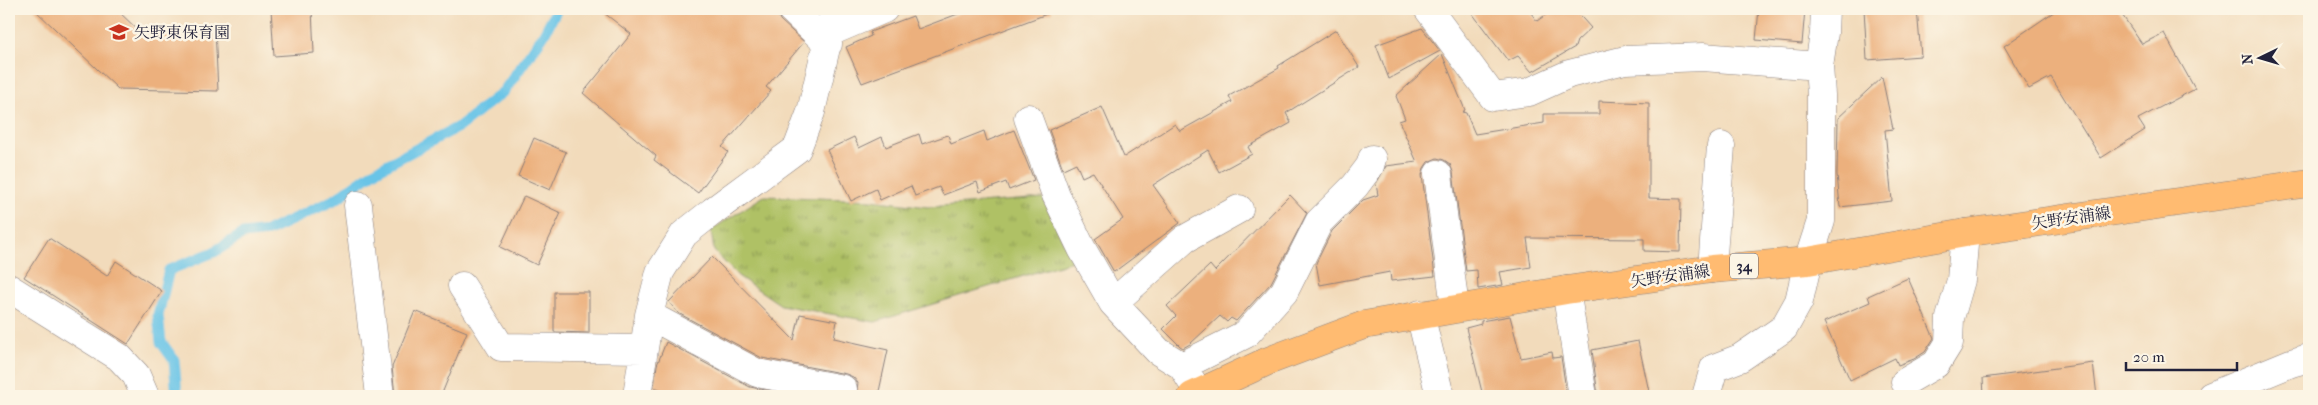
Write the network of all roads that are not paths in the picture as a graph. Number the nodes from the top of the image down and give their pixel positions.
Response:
1 (791, 9) edge
2 (884, 9) edge
3 (1825, 9) edge
4 (1428, 10) edge
5 (831, 28) edge
6 (1819, 66) junction
7 (1028, 118) dead end
8 (1721, 146) dead end
9 (1372, 159) dead end
10 (1438, 174) dead end
11 (2309, 184) edge
12 (358, 205) dead end
13 (1239, 209) dead end
14 (1965, 233) junction
15 (1808, 261) junction
16 (1712, 269) junction
17 (462, 286) dead end
18 (9, 288) edge
19 (1566, 290) junction
20 (1113, 303) junction
21 (1455, 308) junction
22 (1420, 314) junction
23 (648, 315) junction
24 (643, 349) junction
25 (2309, 358) edge
26 (1182, 366) junction
27 (1905, 382) dead end
28 (843, 389) dead end
29 (1196, 394) edge
30 (145, 396) edge
31 (380, 396) edge
32 (636, 396) edge
33 (1440, 396) edge
34 (1583, 396) edge
35 (1706, 396) edge
36 (2211, 396) edge

1 - 5 street
2 - 5 street
3 - 6 street
4 - 6 street
5 - 23 street
6 - 15 street
7 - 20 street
8 - 16 street
9 - 26 street
10 - 21 street
11 - 14 main road, 矢野安浦線 / 34
12 - 31 street
13 - 20 street
14 - 15 main road, 矢野安浦線 / 34
14 - 27 street
15 - 16 main road, 矢野安浦線 / 34
15 - 35 street
16 - 19 main road, 矢野安浦線 / 34
17 - 24 street
18 - 30 street
19 - 21 main road, 矢野安浦線 / 34
19 - 34 street
20 - 26 street
21 - 22 main road, 矢野安浦線 / 34
22 - 29 main road, 矢野安浦線 / 34
22 - 33 street
23 - 24 street
23 - 28 street
24 - 32 street
25 - 36 street
26 - 29 street

